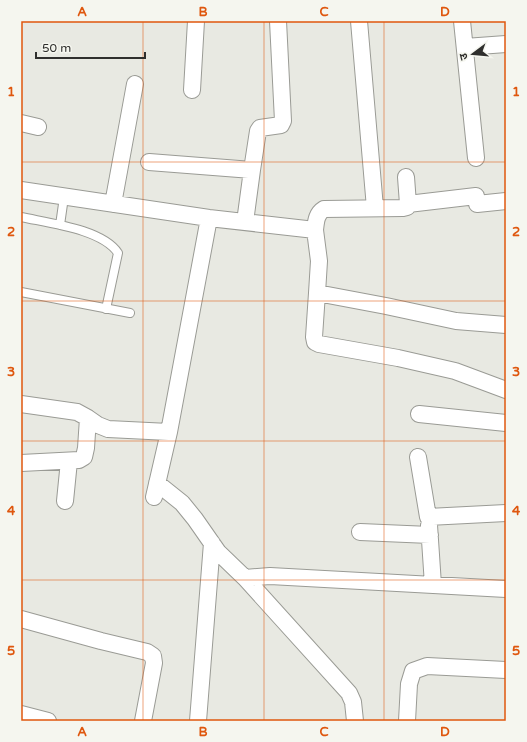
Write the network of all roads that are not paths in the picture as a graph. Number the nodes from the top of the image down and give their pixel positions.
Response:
1 (196, 21) edge
2 (278, 21) edge
3 (360, 21) edge
4 (462, 21) edge
5 (506, 44) edge
6 (465, 47) junction
7 (135, 84) dead end
8 (192, 90) dead end
9 (21, 123) edge
10 (38, 127) dead end
11 (476, 158) dead end
12 (148, 162) dead end
13 (252, 170) junction
14 (406, 177) dead end
15 (21, 190) edge
16 (64, 197) junction
17 (506, 201) edge
18 (113, 204) junction
19 (408, 204) junction
20 (375, 208) junction
21 (21, 217) edge
22 (209, 218) junction
23 (245, 222) junction
24 (60, 225) junction
25 (315, 230) junction
26 (21, 292) edge
27 (318, 293) junction
28 (106, 309) junction
29 (130, 313) dead end
30 (506, 325) edge
31 (506, 390) edge
32 (21, 404) edge
33 (419, 414) dead end
34 (88, 418) junction
35 (506, 423) edge
36 (169, 432) junction
37 (418, 457) dead end
38 (69, 461) junction
39 (21, 463) edge
40 (65, 501) dead end
41 (506, 513) edge
42 (428, 517) junction
43 (360, 532) dead end
44 (430, 535) junction
45 (212, 543) junction
46 (245, 578) junction
47 (433, 585) junction
48 (506, 590) edge
49 (21, 619) edge
50 (506, 670) edge
51 (21, 714) edge
52 (48, 721) edge
53 (143, 721) edge
54 (198, 721) edge
55 (355, 721) edge
56 (407, 721) edge

1 - 8 street
2 - 13 street
3 - 20 street
4 - 6 street
5 - 6 street
6 - 11 street
7 - 18 street
9 - 10 street
12 - 13 street
13 - 23 street
14 - 19 street
15 - 16 street
16 - 18 street
16 - 24 lane
17 - 19 street
18 - 22 street
19 - 20 street
20 - 25 street
21 - 24 lane
22 - 23 street
22 - 36 street
23 - 25 street
24 - 28 lane
25 - 27 street
26 - 28 lane
27 - 30 street
27 - 31 street
28 - 29 lane
32 - 34 street
33 - 35 street
34 - 36 street
34 - 38 street
36 - 45 street
37 - 42 street
38 - 39 street
38 - 40 street
41 - 42 street
42 - 44 street
43 - 44 street
44 - 47 street
45 - 46 street
45 - 54 street
46 - 47 street
46 - 55 street
47 - 48 street
49 - 53 street
50 - 56 street
51 - 52 street

